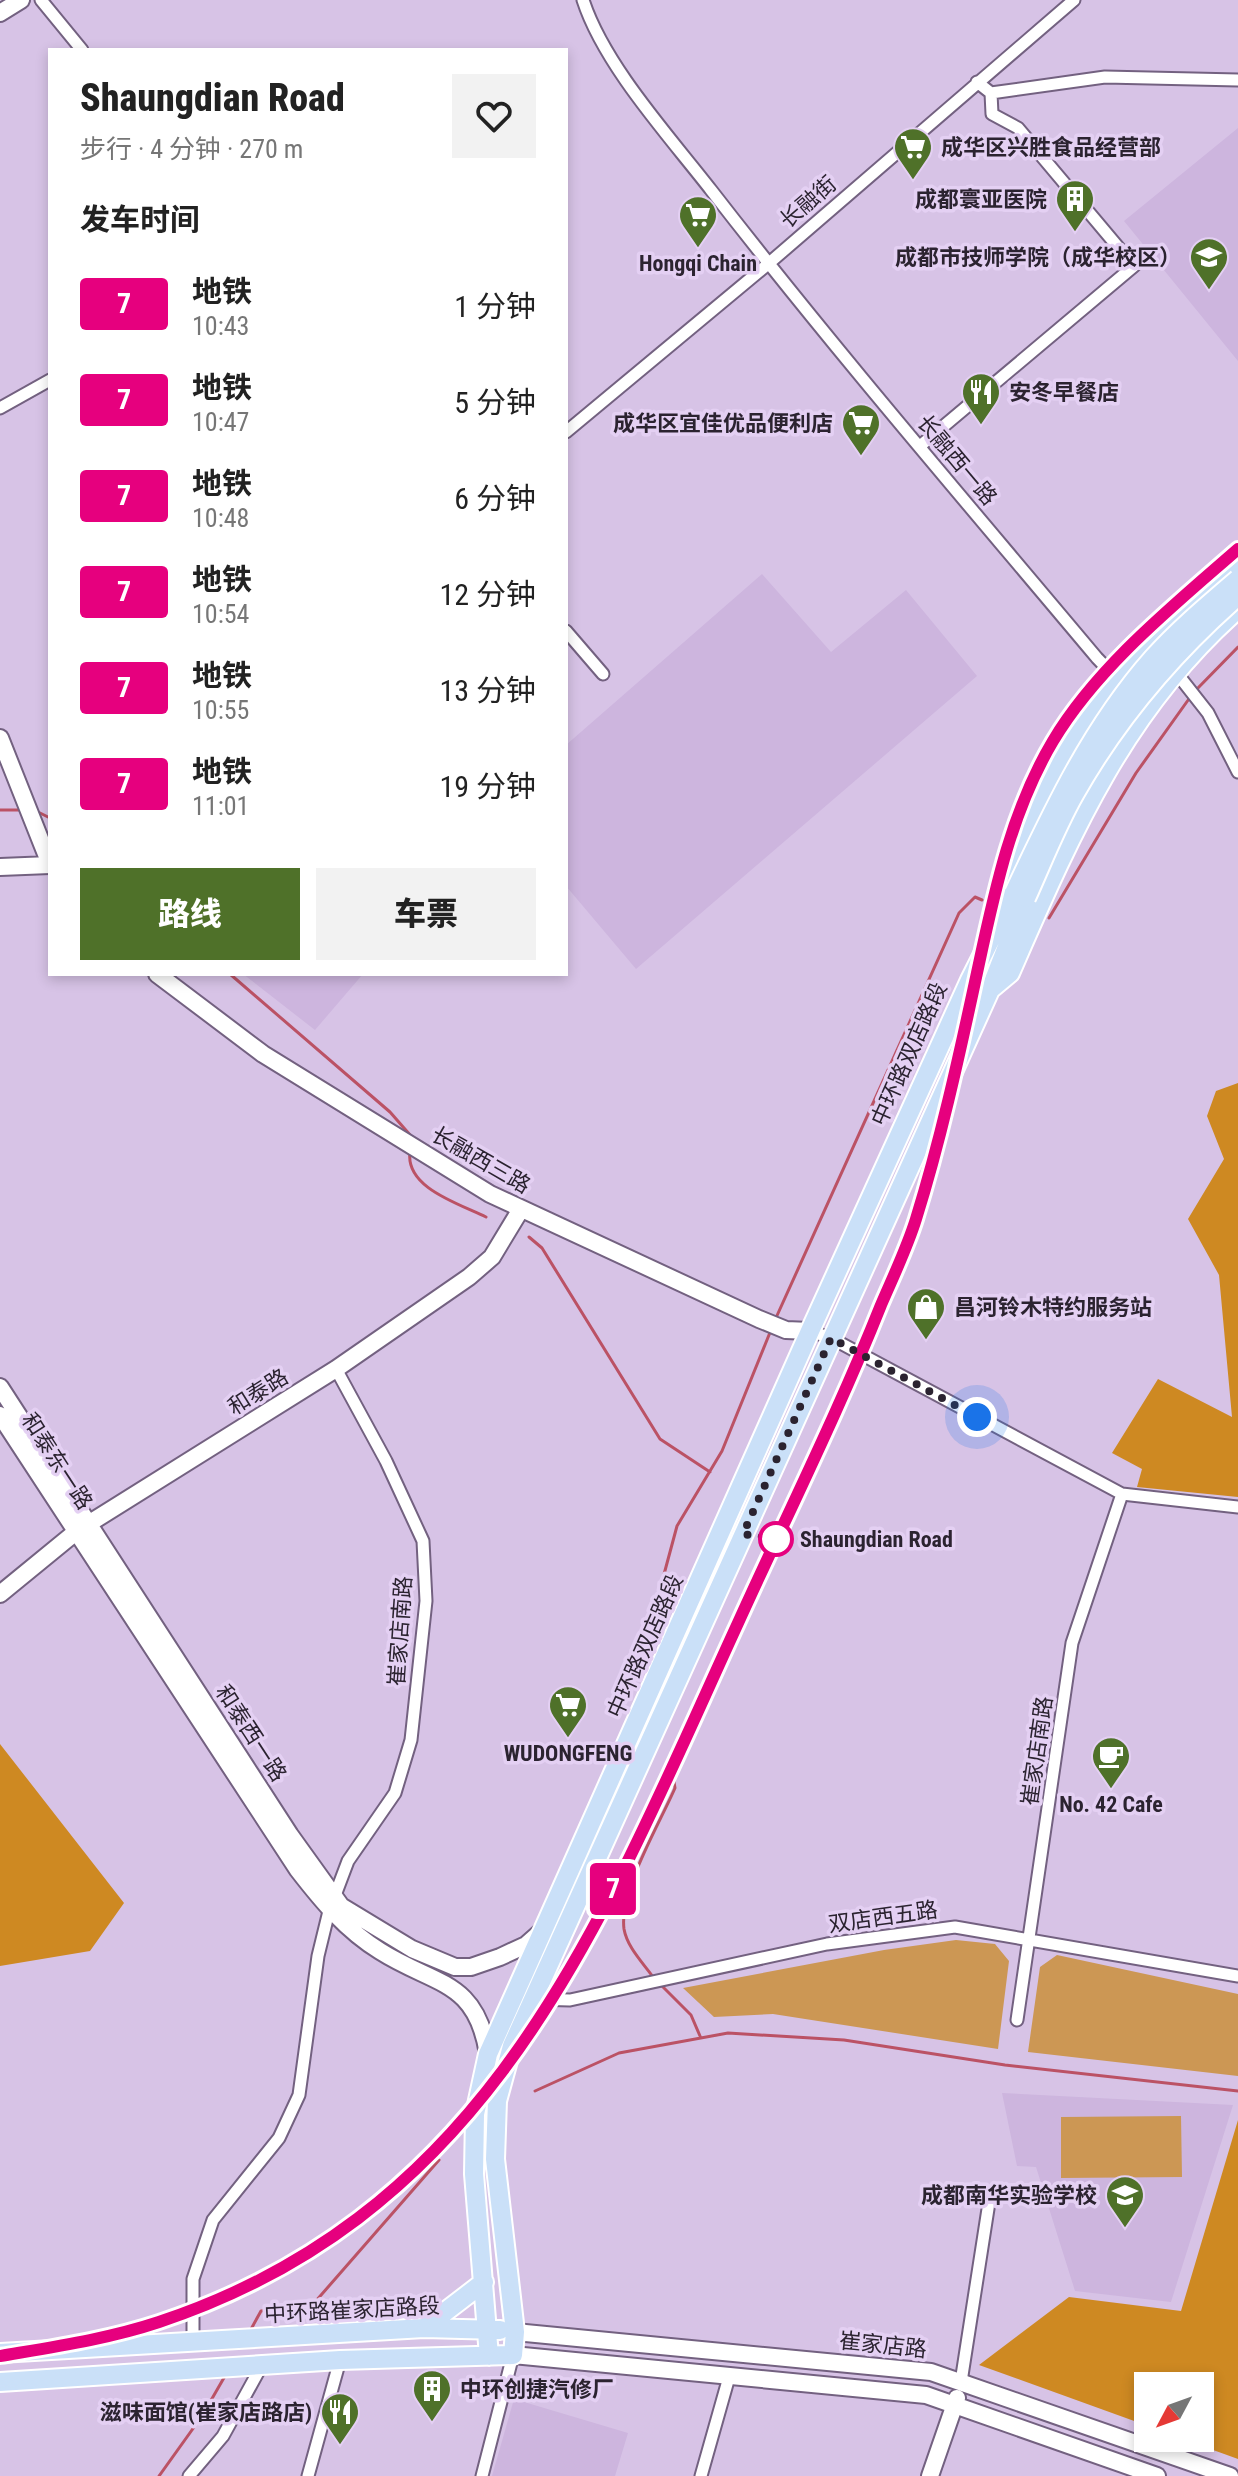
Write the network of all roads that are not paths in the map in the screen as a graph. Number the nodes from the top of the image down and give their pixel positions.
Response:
1 (21, 0) edge
2 (41, 0) edge
3 (583, 0) edge
4 (1074, 0) edge
5 (0, 13) edge
6 (80, 48) edge
7 (1238, 80) edge
8 (977, 82) junction
9 (991, 93) junction
10 (768, 264) junction
11 (48, 381) edge
12 (0, 408) edge
13 (568, 430) edge
14 (920, 446) junction
15 (1238, 566) edge
16 (1238, 579) edge
17 (1238, 596) edge
18 (1238, 609) edge
19 (568, 633) edge
20 (1175, 671) junction
21 (603, 674) dead end
22 (1116, 679) junction
23 (1149, 703) junction
24 (0, 738) edge
25 (1238, 772) edge
26 (48, 859) edge
27 (48, 864) edge
28 (0, 867) edge
29 (1020, 895) junction
30 (160, 976) edge
31 (970, 980) junction
32 (990, 990) junction
33 (521, 1209) junction
34 (810, 1331) junction
35 (831, 1338) junction
36 (336, 1369) junction
37 (0, 1387) edge
38 (0, 1415) edge
39 (1122, 1494) junction
40 (1238, 1507) edge
41 (84, 1527) junction
42 (0, 1594) edge
43 (332, 1904) junction
44 (547, 1926) junction
45 (1030, 1938) junction
46 (1238, 1976) edge
47 (534, 1999) junction
48 (1017, 2020) dead end
49 (488, 2054) junction
50 (990, 2196) dead end
51 (484, 2282) junction
52 (424, 2328) junction
53 (489, 2330) junction
54 (515, 2332) junction
55 (193, 2342) junction
56 (0, 2353) edge
57 (513, 2355) junction
58 (489, 2356) junction
59 (340, 2360) junction
60 (257, 2365) junction
61 (729, 2377) junction
62 (0, 2382) edge
63 (961, 2382) junction
64 (955, 2405) junction
65 (189, 2476) edge
66 (308, 2476) edge
67 (482, 2476) edge
68 (701, 2476) edge
69 (930, 2476) edge
70 (1157, 2476) edge
71 (1230, 2476) edge

1 - 5 street
2 - 6 street
3 - 10 street, 长融西一路
4 - 8 street, 长融街
7 - 9 street
8 - 9 street
8 - 10 street, 长融街
9 - 14 street
10 - 13 street, 长融街
10 - 14 street, 长融西一路
11 - 12 street
14 - 22 street, 长融西一路
15 - 22 main road
16 - 29 main road, bridge
17 - 29 main road, bridge
18 - 20 main road
19 - 21 street
20 - 23 main road
20 - 25 street
22 - 23 street, 长融西一路
22 - 31 main road
23 - 32 main road
24 - 26 street
27 - 28 street
29 - 31 main road
29 - 32 main road
30 - 33 street, 长融西三路
31 - 34 main road, 中环路双店路段
32 - 35 main road, 中环路双店路段
33 - 34 street, 长融西三路
33 - 36 street, 和泰路
34 - 35 street
34 - 44 main road, 中环路双店路段
35 - 39 street
35 - 47 main road, 中环路双店路段
36 - 41 street, 和泰路
36 - 43 street, 崔家店南路
37 - 41 street, 和泰西一路
38 - 41 street, 和泰东一路
39 - 40 street
39 - 45 street, 崔家店南路
41 - 42 street, 和泰路
41 - 43 street, 和泰西一路
43 - 44 street, 和泰西一路
43 - 49 street, 和泰西一路
43 - 55 street, 崔家店南路
44 - 49 main road, 中环路双店路段
45 - 46 street, 双店西五路
45 - 47 street, 双店西五路
45 - 48 street, 崔家店南路
47 - 54 main road, 中环路双店路段
49 - 51 main road, 中环路双店路段
50 - 63 street
51 - 52 main road
51 - 53 main road, 中环路双店路段
52 - 53 main road, 中环路崔家店路段
52 - 55 main road, 中环路崔家店路段
53 - 54 main road, 中环路崔家店路段
53 - 58 main road, 中环路双店路段
54 - 57 main road, 中环路双店路段
54 - 63 street, 崔家店路
55 - 56 main road, 中环路崔家店路段
57 - 58 main road
57 - 61 street, 崔家店路
57 - 67 street
58 - 59 main road
59 - 60 main road
59 - 66 street
60 - 62 main road
60 - 65 street
61 - 64 street, 崔家店路
61 - 68 street
63 - 64 street
63 - 71 street, 崔家店路
64 - 69 street
64 - 70 street, 崔家店路

